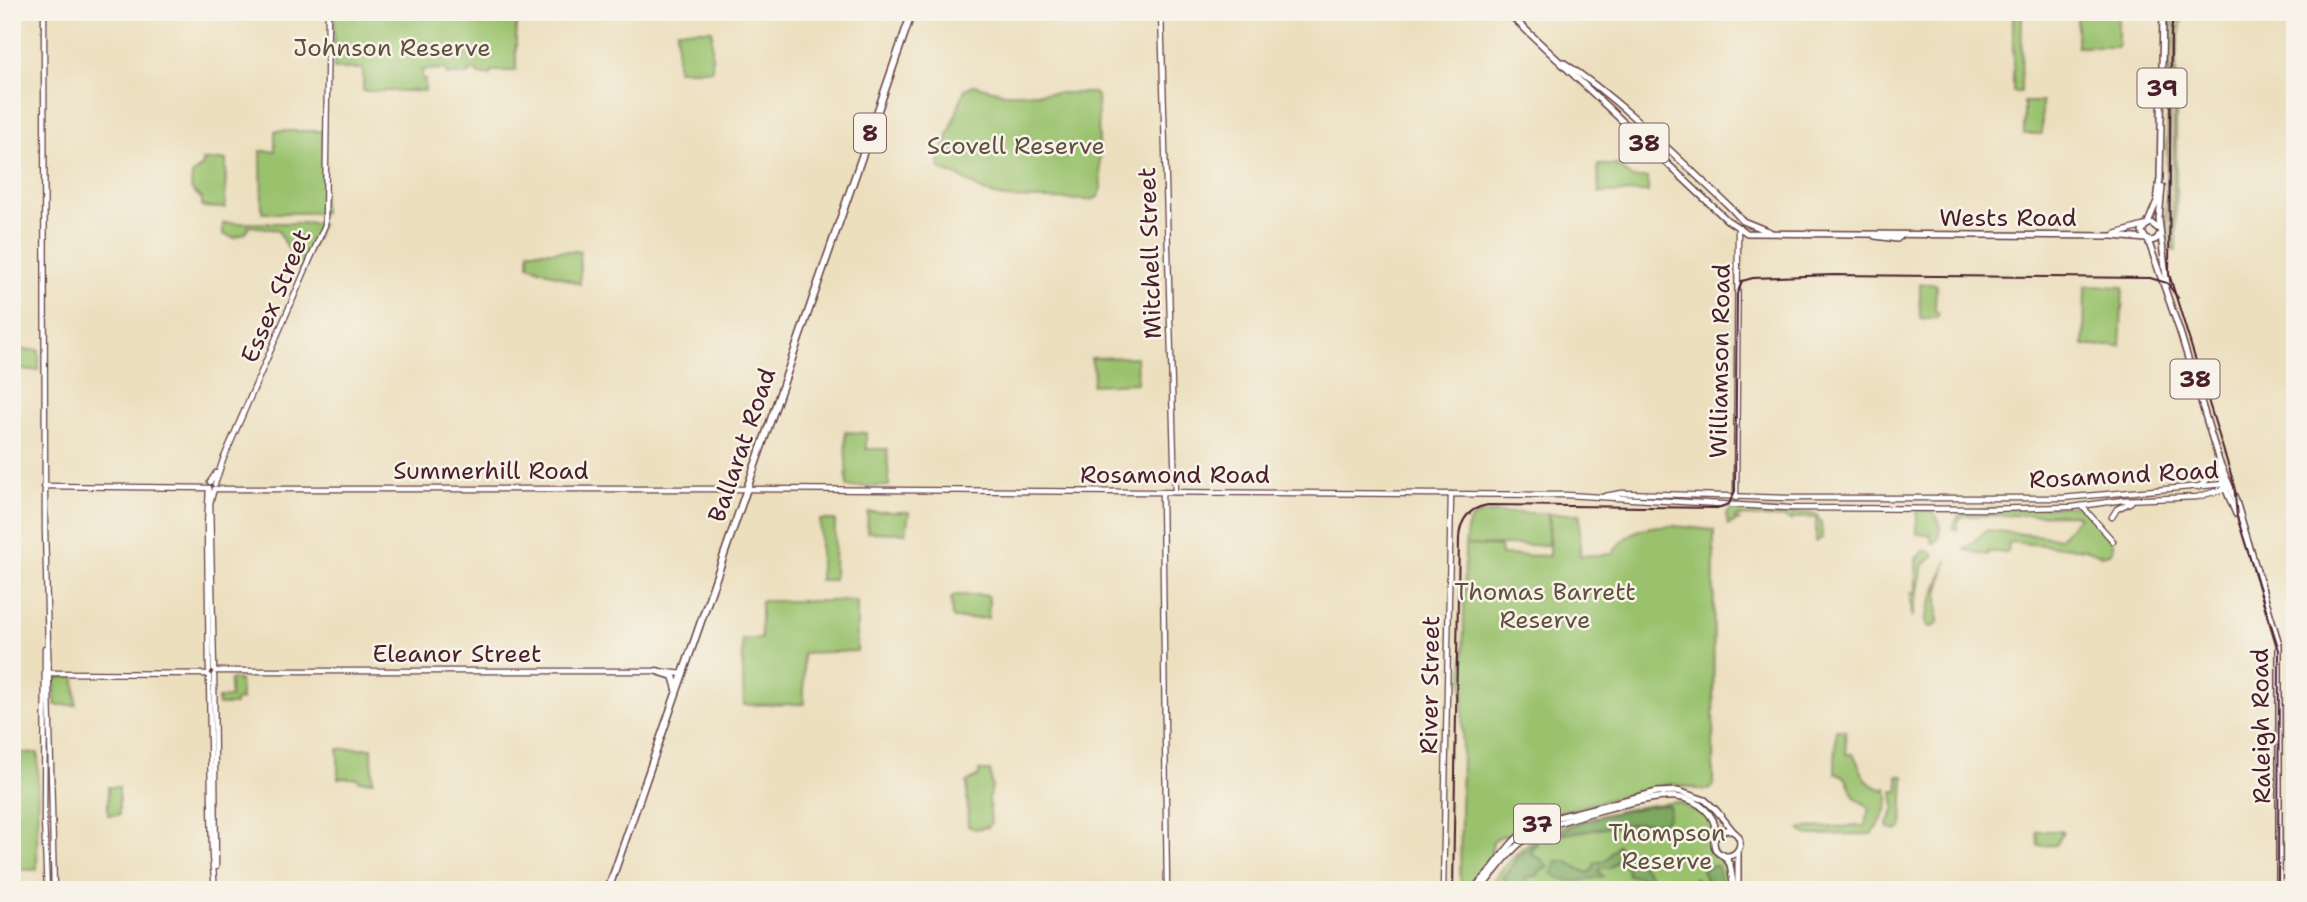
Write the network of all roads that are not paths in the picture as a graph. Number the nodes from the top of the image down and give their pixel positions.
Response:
1 (44, 12) edge
2 (328, 12) edge
3 (912, 12) edge
4 (1161, 12) edge
5 (1507, 12) edge
6 (2162, 12) edge
7 (1552, 54) junction
8 (2161, 163) junction
9 (1738, 217) junction
10 (2146, 225) junction
11 (1738, 229) junction
12 (2160, 231) junction
13 (1777, 233) junction
14 (2113, 236) junction
15 (2147, 239) junction
16 (2169, 298) junction
17 (2219, 461) junction
18 (2219, 469) junction
19 (44, 486) junction
20 (212, 486) junction
21 (2227, 486) junction
22 (2199, 488) junction
23 (746, 489) junction
24 (2179, 489) junction
25 (2156, 490) junction
26 (1175, 492) junction
27 (1162, 493) junction
28 (1451, 494) junction
29 (1722, 495) junction
30 (1605, 496) junction
31 (1736, 496) junction
32 (2180, 498) junction
33 (1946, 499) junction
34 (2156, 499) junction
35 (2138, 500) junction
36 (1722, 503) junction
37 (1735, 505) junction
38 (2082, 506) junction
39 (1947, 508) junction
40 (2112, 517) dead end
41 (2113, 541) dead end
42 (657, 671) junction
43 (211, 672) junction
44 (46, 673) junction
45 (683, 674) junction
46 (677, 691) junction
47 (48, 820) junction
48 (1733, 831) junction
49 (1715, 838) junction
50 (1506, 848) junction
51 (1515, 848) junction
52 (1738, 849) junction
53 (1721, 854) junction
54 (215, 889) edge
55 (47, 890) edge
56 (54, 890) edge
57 (608, 890) edge
58 (1167, 890) edge
59 (1445, 890) edge
60 (1471, 890) edge
61 (1479, 890) edge
62 (1736, 890) edge
63 (2279, 890) edge

1 - 19 street
2 - 20 street, Essex Street
3 - 23 highway, Ballarat Road / 8
4 - 26 street, Mitchell Street
5 - 7 main road, 38
6 - 8 main road, 39
7 - 9 main road, 38
7 - 11 main road, 38
8 - 10 main road, 39
8 - 12 main road, 39
9 - 11 main road, Williamson Road
9 - 13 main road, Wests Road / 38
10 - 12 main road
10 - 14 main road, Wests Road / 38
10 - 15 main road, 38
11 - 13 main road, Wests Road / 38
11 - 31 street, Williamson Road
12 - 15 main road
12 - 16 main road, Raleigh Road / 38
13 - 14 main road, Wests Road / 38
14 - 15 main road, Wests Road / 38
15 - 16 main road, Raleigh Road / 38
16 - 17 main road, Raleigh Road / 38
17 - 18 main road, Raleigh Road / 38
17 - 21 main road, Raleigh Road / 38
18 - 21 main road, Raleigh Road / 38
18 - 22 street
19 - 20 street, Summerhill Road
19 - 44 street
20 - 23 street, Summerhill Road
20 - 43 street, Essex Street
21 - 22 street, Rosamond Road
21 - 32 street, Rosamond Road
21 - 63 main road, Raleigh Road / 38
22 - 24 street, Rosamond Road
23 - 27 street, Rosamond Road
23 - 45 highway, Ballarat Road / 8
24 - 25 street, Rosamond Road
24 - 32 street
25 - 33 street, Rosamond Road
25 - 34 street
26 - 27 street, Rosamond Road
26 - 28 street, Rosamond Road
27 - 58 street
28 - 30 street, Rosamond Road
28 - 59 street, River Street
29 - 30 street, Rosamond Road
29 - 31 street, Rosamond Road
29 - 36 street
30 - 36 street, Rosamond Road
31 - 33 street, Rosamond Road
31 - 37 street, Williamson Road
32 - 34 street, Rosamond Road
33 - 39 street
34 - 35 street, Rosamond Road
35 - 38 street, Rosamond Road
35 - 40 street
36 - 37 street, Rosamond Road
37 - 39 street, Rosamond Road
38 - 39 street, Rosamond Road
38 - 41 street
42 - 43 street, Eleanor Street
42 - 45 street, Eleanor Street
42 - 46 highway
43 - 44 street, Eleanor Street
43 - 54 street, Essex Street
44 - 47 street
45 - 46 highway, Ballarat Road / 8
46 - 57 highway, Ballarat Road / 8
47 - 55 street
47 - 56 street
48 - 49 main road
48 - 50 main road, 37
48 - 52 main road, 37
49 - 51 main road, 37
49 - 53 main road, 37
50 - 51 main road
50 - 60 main road, 37
51 - 61 main road, 37
52 - 53 main road
52 - 62 main road, 37
53 - 62 main road, 37

